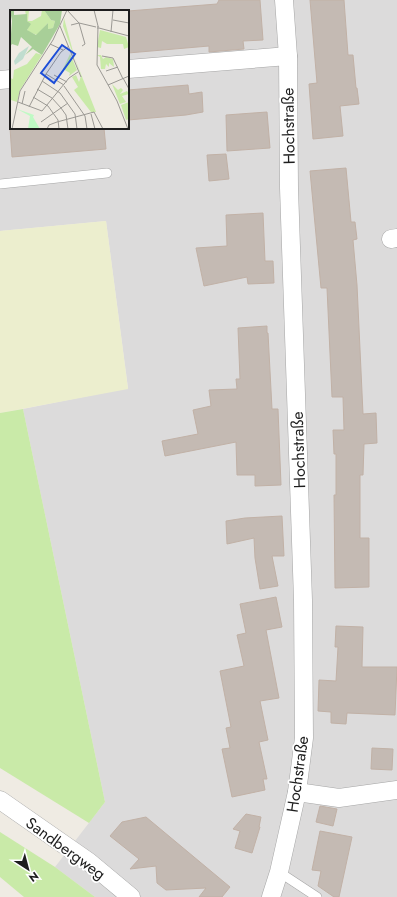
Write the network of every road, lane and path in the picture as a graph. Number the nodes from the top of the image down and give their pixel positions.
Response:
1 (284, 0) edge
2 (288, 56) junction
3 (129, 69) edge
4 (10, 79) edge
5 (0, 80) edge
6 (107, 173) dead end
7 (0, 184) edge
8 (397, 790) edge
9 (296, 792) junction
10 (0, 800) edge
11 (279, 872) junction
12 (132, 897) edge
13 (271, 897) edge
14 (317, 897) edge

1 - 2 street, Hochstraße
2 - 3 street
2 - 9 street, Hochstraße
4 - 5 street
6 - 7 lane
8 - 9 street
9 - 11 street, Hochstraße
10 - 12 street, Sandbergweg
11 - 13 street, Hochstraße
11 - 14 lane

